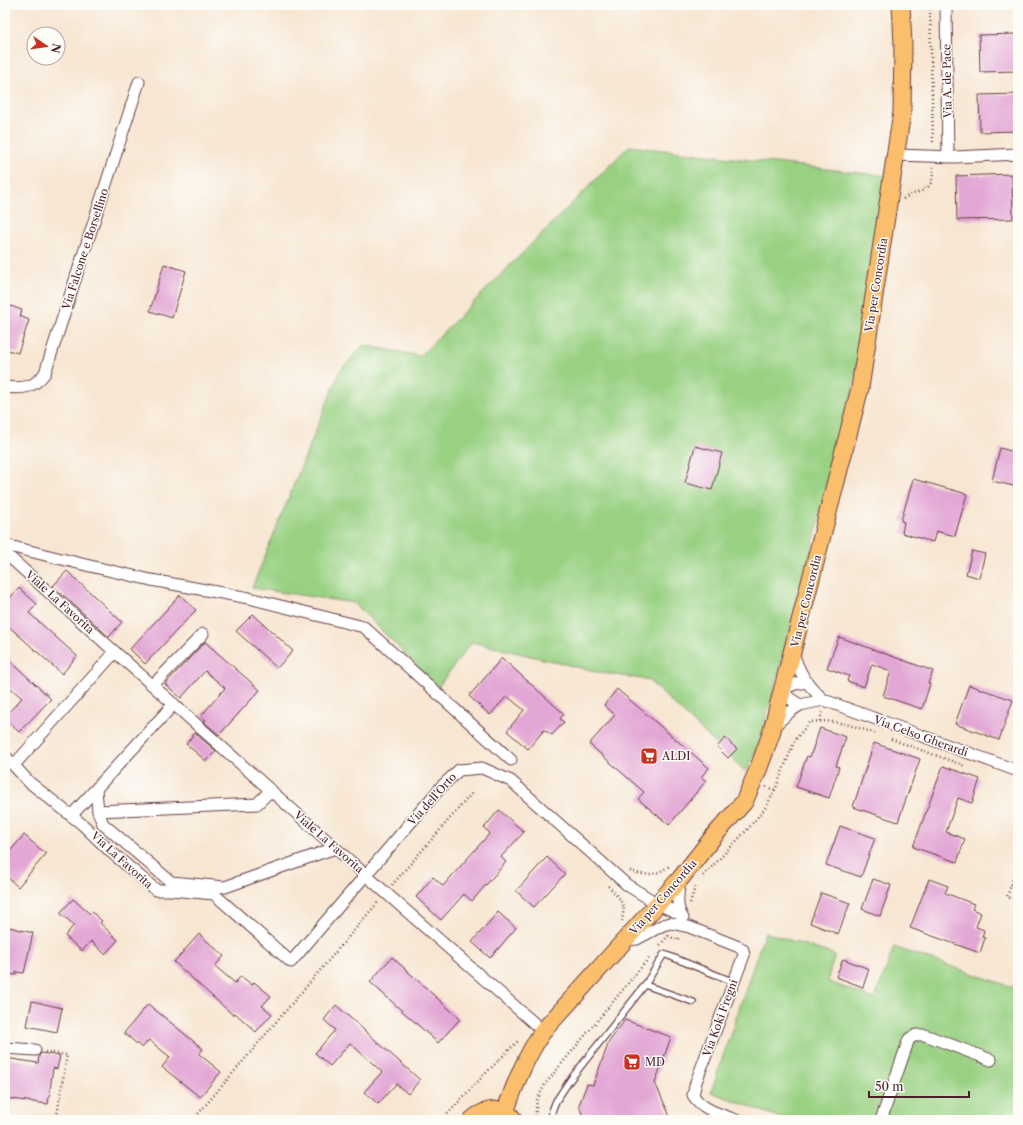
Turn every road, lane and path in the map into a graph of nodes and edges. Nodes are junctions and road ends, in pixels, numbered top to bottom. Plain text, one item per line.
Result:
1 (900, 5) edge
2 (946, 5) edge
3 (139, 82) dead end
4 (1018, 154) edge
5 (896, 155) junction
6 (948, 157) junction
7 (5, 387) edge
8 (5, 545) edge
9 (5, 553) edge
10 (203, 634) dead end
11 (115, 652) junction
12 (793, 652) junction
13 (807, 682) junction
14 (153, 685) junction
15 (783, 689) junction
16 (824, 700) junction
17 (174, 704) junction
18 (800, 705) junction
19 (773, 727) junction
20 (880, 735) dead end
21 (888, 738) dead end
22 (5, 756) edge
23 (511, 760) dead end
24 (14, 765) junction
25 (966, 766) dead end
26 (1018, 771) edge
27 (752, 782) junction
28 (96, 790) junction
29 (270, 790) junction
30 (776, 790) junction
31 (473, 792) dead end
32 (98, 812) junction
33 (71, 816) junction
34 (335, 848) junction
35 (673, 864) dead end
36 (1018, 865) edge
37 (366, 874) junction
38 (616, 875) junction
39 (680, 879) junction
40 (386, 893) junction
41 (1018, 901) edge
42 (658, 904) junction
43 (685, 922) junction
44 (671, 923) junction
45 (623, 932) junction
46 (656, 950) dead end
47 (651, 956) dead end
48 (291, 962) joint
49 (734, 982) junction
50 (644, 985) junction
51 (692, 1002) dead end
52 (540, 1027) junction
53 (5, 1048) edge
54 (35, 1050) joint
55 (991, 1060) dead end
56 (509, 1116) edge
57 (118, 1120) edge
58 (193, 1120) edge
59 (442, 1120) edge
60 (472, 1120) edge
61 (535, 1120) edge
62 (552, 1120) edge
63 (736, 1120) edge
64 (881, 1120) edge

1 - 5 main road, Via per Concordia
2 - 6 street, Via A. de Pace
3 - 7 street, Via Falcone e Borsellino
4 - 6 street
5 - 6 street
5 - 12 main road, Via per Concordia
8 - 23 street
9 - 11 street, Viale La Favorita
10 - 14 street
11 - 14 street, Viale La Favorita
11 - 24 street
12 - 13 street, Via Celso Gherardi
12 - 15 main road, Via per Concordia
13 - 15 street
13 - 16 street, Via Celso Gherardi
14 - 17 street, Viale La Favorita
15 - 18 street
15 - 19 main road, Via per Concordia
16 - 18 street
16 - 26 street, Via Celso Gherardi
17 - 28 street
17 - 29 street, Viale La Favorita
18 - 19 street
19 - 27 main road, Via per Concordia
20 - 30 path
21 - 25 path
22 - 24 street, Via La Favorita
24 - 33 street, Via La Favorita
27 - 30 path
27 - 39 main road, Via per Concordia
28 - 32 street
28 - 33 street
29 - 32 street
29 - 34 street, Viale La Favorita
30 - 43 path
31 - 40 path
32 - 34 street
33 - 48 street, Via La Favorita
34 - 37 street, Viale La Favorita
35 - 38 path
36 - 41 path
37 - 38 street, Via dell'Orto
37 - 40 street, Viale La Favorita
37 - 48 street, Via dell'Orto
38 - 42 street, Via dell'Orto
38 - 45 path
39 - 42 main road, Via per Concordia
39 - 43 street
40 - 52 street, Viale La Favorita
40 - 58 path
42 - 43 street, Via dell'Orto
42 - 44 street
42 - 45 main road, Via per Concordia
43 - 44 street, Via Koki Fregni
43 - 46 path
43 - 49 street, Via Koki Fregni
44 - 45 street
45 - 52 main road, Via per Concordia
47 - 61 path
49 - 50 lane
49 - 63 street, Via Koki Fregni
50 - 51 lane
50 - 62 lane
52 - 56 main road, Via per Concordia
52 - 59 path
53 - 54 street
54 - 57 path
55 - 64 street
56 - 60 main road

